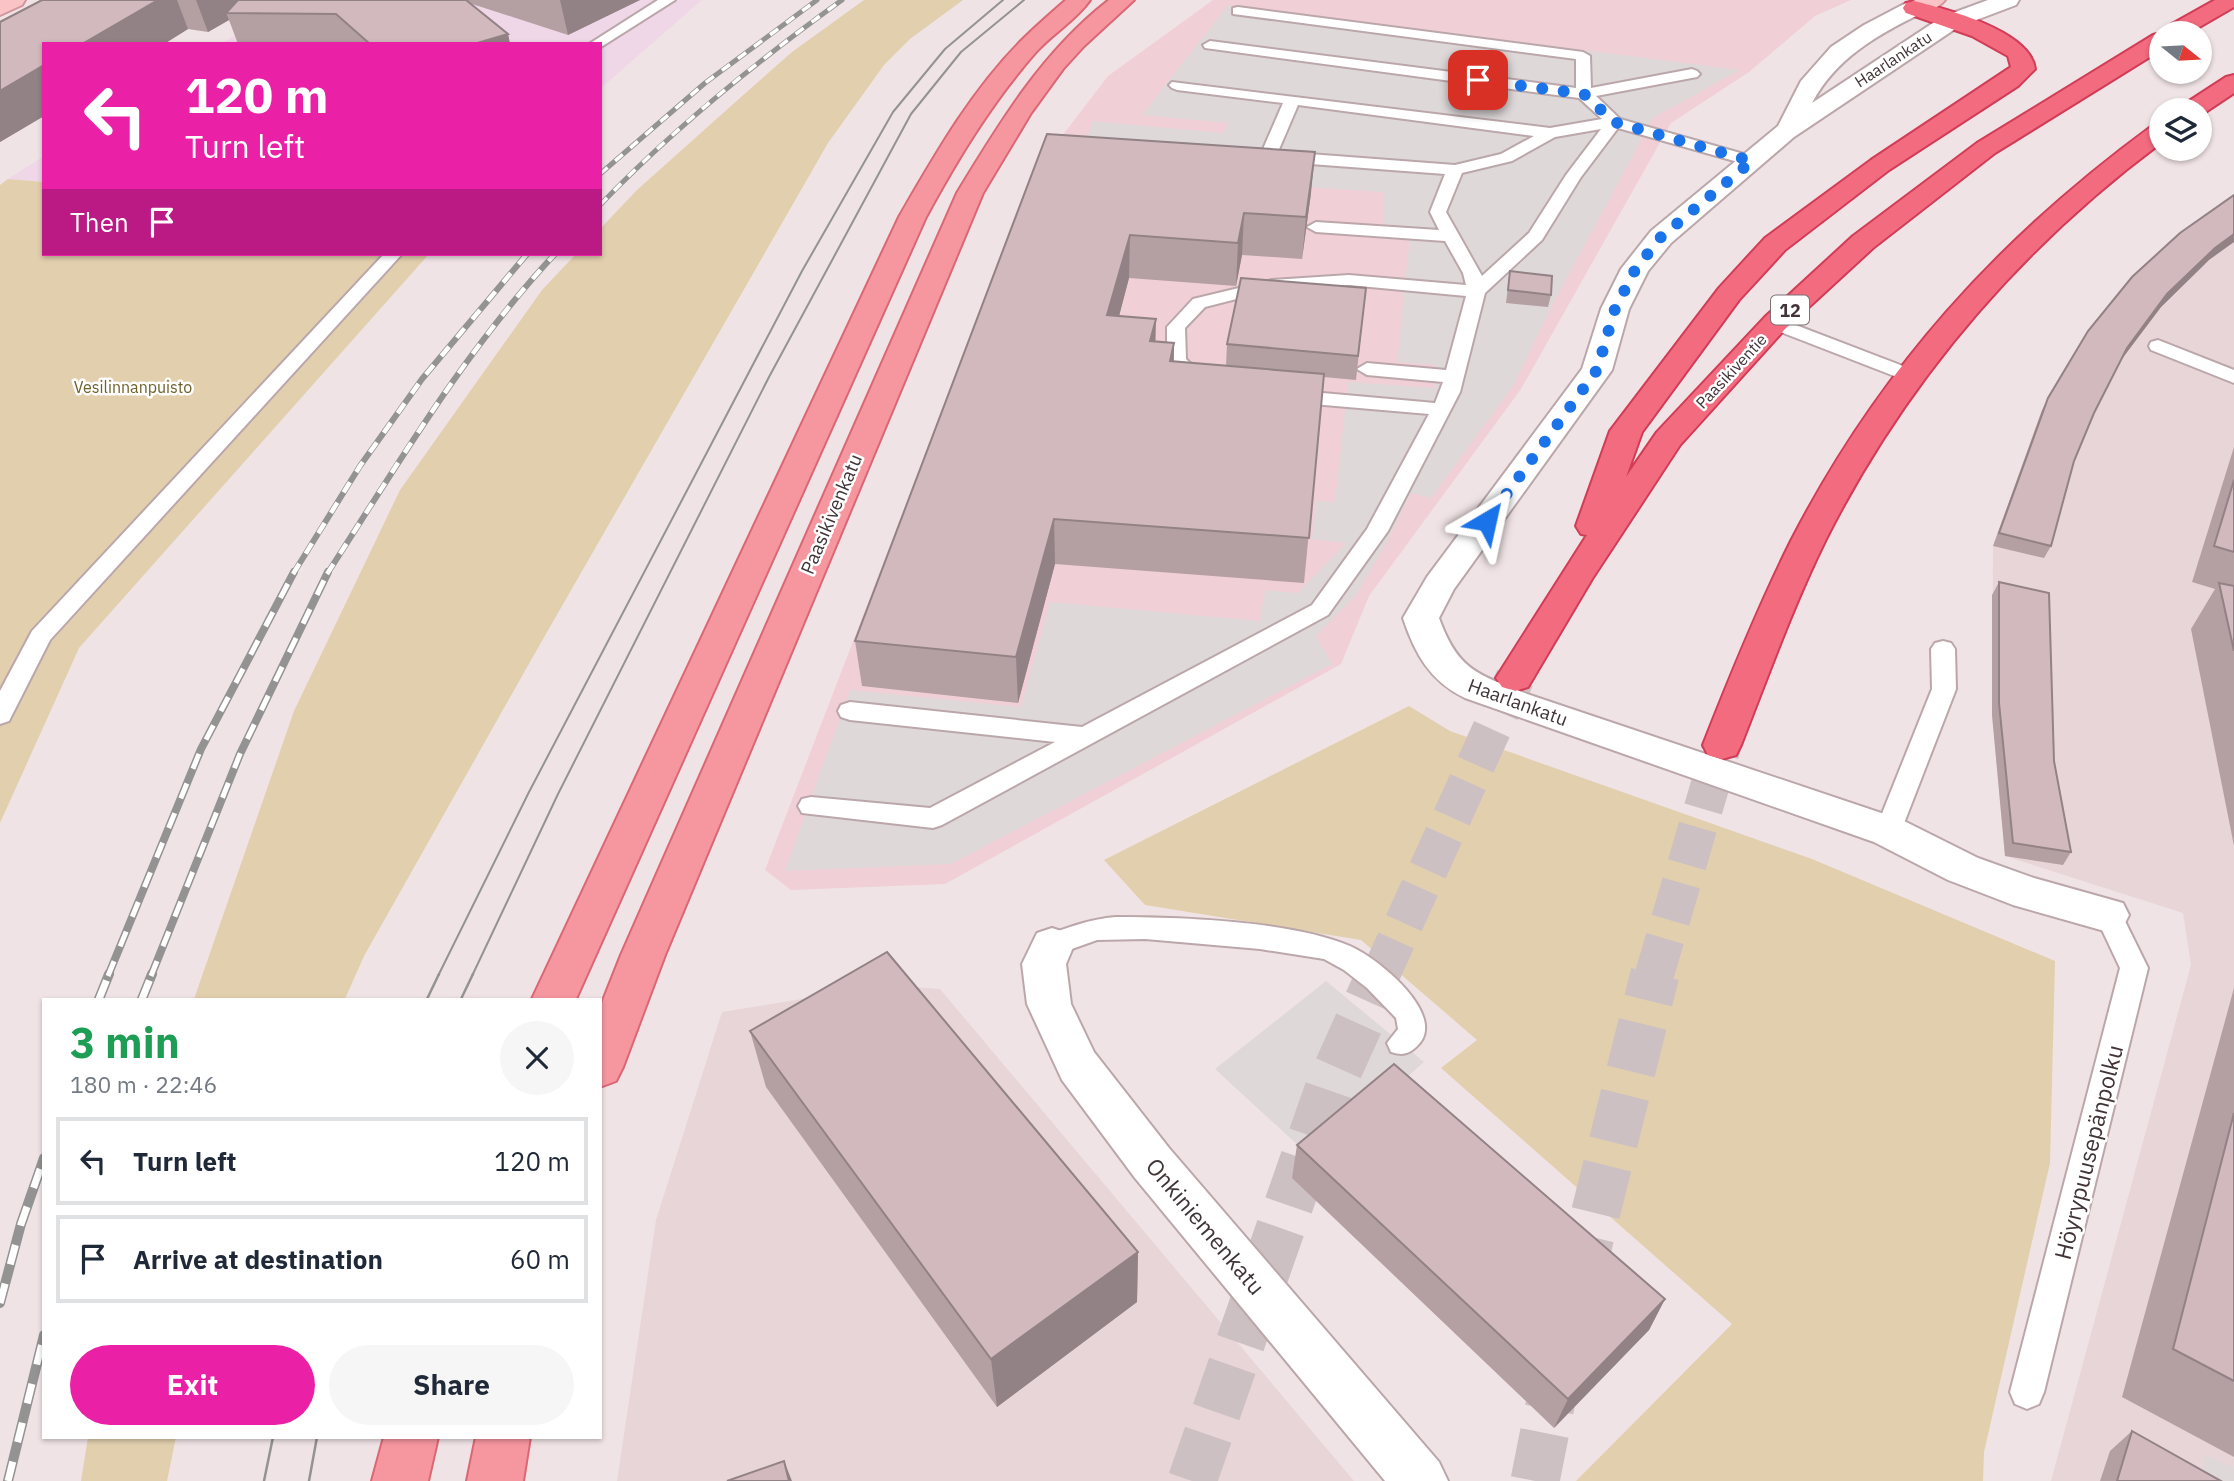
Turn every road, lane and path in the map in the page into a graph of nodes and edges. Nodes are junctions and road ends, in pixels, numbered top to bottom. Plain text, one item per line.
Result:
1 (14, 0) edge
2 (668, 0) edge
3 (1079, 0) edge
4 (1123, 0) edge
5 (2008, 0) edge
6 (2231, 0) edge
7 (0, 8) edge
8 (1933, 10) edge
9 (1238, 11) dead end
10 (2194, 21) edge
11 (599, 42) edge
12 (1210, 45) dead end
13 (2149, 47) edge
14 (1692, 74) dead end
15 (2234, 82) edge
16 (1177, 85) dead end
17 (1584, 94) junction
18 (2210, 98) edge
19 (1292, 100) junction
20 (1614, 122) junction
21 (1785, 132) junction
22 (1550, 133) junction
23 (2149, 140) edge
24 (1752, 161) junction
25 (1455, 170) junction
26 (1316, 227) dead end
27 (1452, 236) junction
28 (391, 256) edge
29 (1476, 290) junction
30 (1775, 323) junction
31 (2158, 346) dead end
32 (1367, 369) dead end
33 (1909, 375) junction
34 (1454, 377) junction
35 (2234, 377) edge
36 (1214, 388) edge
37 (1268, 394) edge
38 (1441, 409) junction
39 (1576, 577) junction
40 (1943, 649) dead end
41 (1515, 678) tunnel mouth
42 (850, 712) dead end
43 (0, 715) edge
44 (1084, 736) junction
45 (1722, 745) tunnel mouth
46 (811, 806) dead end
47 (1888, 831) junction
48 (2108, 915) joint
49 (1052, 945) joint
50 (554, 998) edge
51 (1401, 1043) dead end
52 (602, 1062) edge
53 (2027, 1392) dead end
54 (410, 1439) edge
55 (503, 1439) edge
56 (400, 1481) edge
57 (495, 1481) edge
58 (1420, 1481) edge

1 - 7 main road
2 - 11 lane
3 - 50 main road
4 - 52 main road, Paasikivenkatu
5 - 8 street, Haarlankatu
6 - 10 highway
8 - 21 street, Haarlankatu
8 - 21 street, Haarlankatu
8 - 39 highway
9 - 17 lane
12 - 17 lane
13 - 30 highway, Paasikiventie / 12
14 - 17 lane
15 - 18 highway
16 - 19 lane
17 - 20 lane
19 - 22 lane
19 - 25 lane
20 - 22 lane
20 - 24 lane
20 - 29 lane
21 - 24 street, Haarlankatu
22 - 25 lane
23 - 33 highway
24 - 47 street, Haarlankatu
25 - 27 lane
26 - 27 lane
27 - 29 lane
28 - 43 lane
29 - 34 lane
29 - 36 lane
30 - 33 lane
30 - 39 highway, Paasikiventie / 12
31 - 35 lane
32 - 34 lane
33 - 45 highway
34 - 38 lane
37 - 38 lane
38 - 44 lane
39 - 41 highway, Paasikiventie / 12
40 - 47 lane
42 - 44 lane
44 - 46 lane
47 - 48 street, Haarlankatu
48 - 53 lane, Höyrypuusepänpolku
49 - 51 lane
49 - 58 street, Onkiniemenkatu
54 - 56 main road
55 - 57 main road

